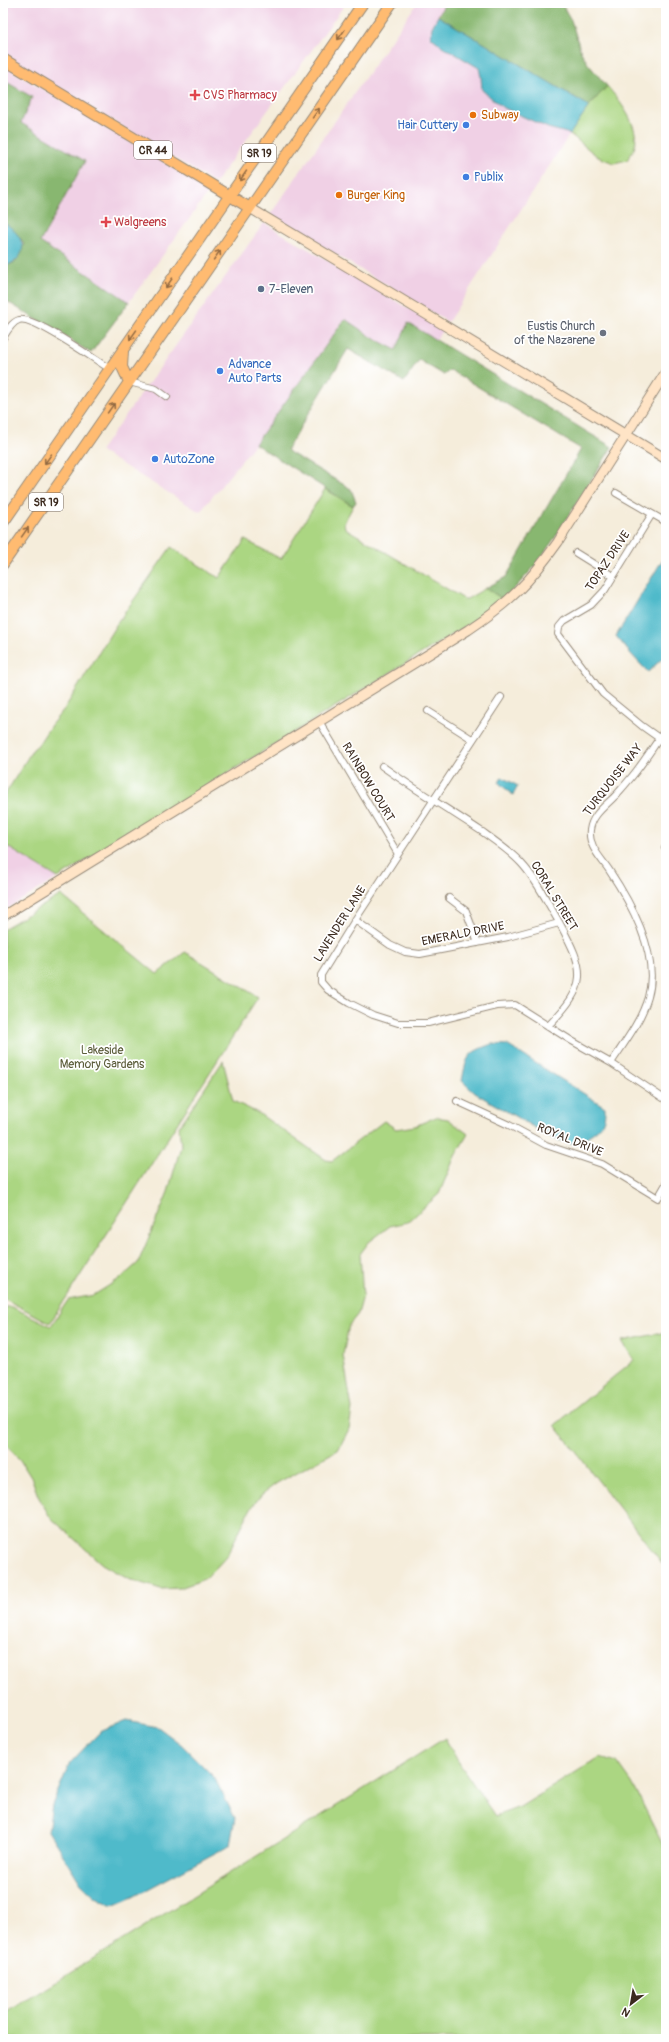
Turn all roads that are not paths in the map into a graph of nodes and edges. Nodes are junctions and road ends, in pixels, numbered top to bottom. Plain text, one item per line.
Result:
1 (363, 3) edge
2 (392, 3) edge
3 (3, 59) edge
4 (229, 196) junction
5 (250, 208) junction
6 (3, 338) edge
7 (123, 349) junction
8 (110, 369) junction
9 (666, 372) edge
10 (129, 382) junction
11 (167, 397) dead end
12 (625, 434) junction
13 (666, 459) edge
14 (616, 492) dead end
15 (652, 514) junction
16 (666, 522) edge
17 (3, 523) edge
18 (576, 553) dead end
19 (3, 564) edge
20 (613, 576) junction
21 (501, 697) dead end
22 (428, 711) dead end
23 (320, 721) junction
24 (666, 729) edge
25 (472, 739) junction
26 (659, 739) junction
27 (666, 743) edge
28 (382, 766) dead end
29 (433, 800) junction
30 (398, 854) junction
31 (449, 898) dead end
32 (3, 916) edge
33 (355, 920) junction
34 (559, 923) junction
35 (478, 943) junction
36 (548, 1026) junction
37 (611, 1063) junction
38 (666, 1100) edge
39 (457, 1101) dead end
40 (666, 1184) edge

1 -> 4 main road, SR 19
5 -> 2 main road, SR 19
3 - 4 main road, CR 44
4 - 5 main road, CR 44
4 -> 7 main road, SR 19
10 -> 5 main road, SR 19
5 - 12 street, CR 44
6 - 8 street
7 - 8 main road, SR 19
7 - 10 main road
8 -> 17 main road, SR 19
9 - 12 street
10 - 11 street
19 -> 10 main road, SR 19
12 - 13 street, CR 44
12 - 23 street
14 - 15 street
15 - 16 street
15 - 20 street, TOPAZ DRIVE
18 - 20 street
20 - 26 street, TOPAZ DRIVE
21 - 25 street, LAVENDER LANE
22 - 25 street
23 - 30 street, RAINBOW COURT
23 - 32 street
24 - 26 street, TURQUOISE WAY
25 - 29 street, LAVENDER LANE
26 - 27 street
26 - 37 street, TURQUOISE WAY
28 - 29 street, CORAL STREET
29 - 30 street, LAVENDER LANE
29 - 34 street, CORAL STREET
30 - 33 street, LAVENDER LANE
31 - 35 street
33 - 35 street, EMERALD DRIVE
33 - 36 street, LAVENDER LANE
34 - 35 street, EMERALD DRIVE
34 - 36 street, CORAL STREET
36 - 37 street, LAVENDER LANE
37 - 38 street, LAVENDER LANE
39 - 40 street, ROYAL DRIVE

